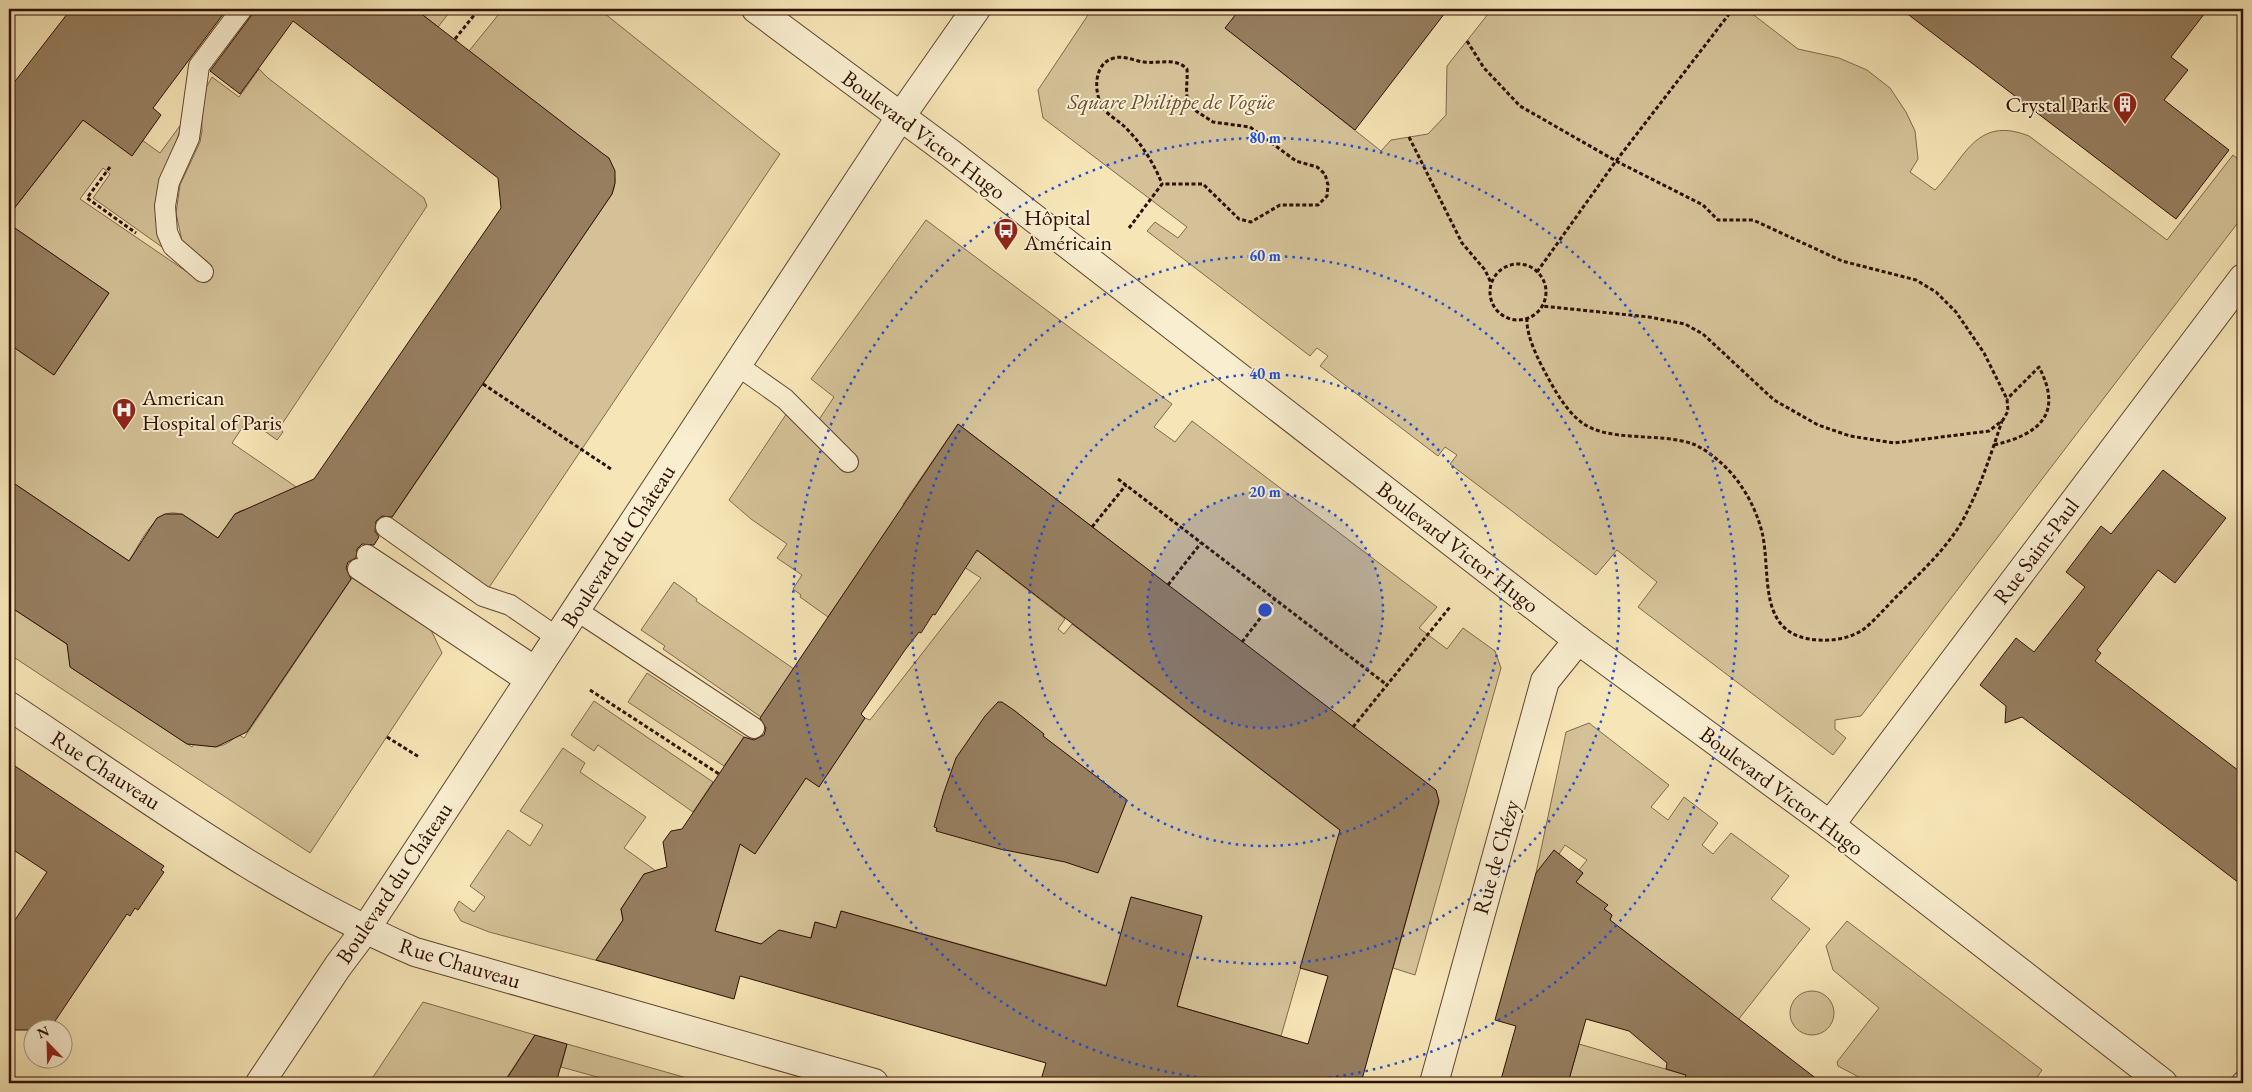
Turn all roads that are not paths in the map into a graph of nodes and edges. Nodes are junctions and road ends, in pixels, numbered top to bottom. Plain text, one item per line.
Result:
1 (242, 9) edge
2 (756, 9) edge
3 (976, 9) edge
4 (901, 116) junction
5 (203, 272) dead end
6 (2243, 278) edge
7 (737, 365) junction
8 (848, 462) dead end
9 (386, 527) dead end
10 (363, 562) dead end
11 (576, 610) junction
12 (558, 638) junction
13 (1578, 640) junction
14 (533, 676) junction
15 (9, 706) edge
16 (754, 728) dead end
17 (1830, 825) junction
18 (365, 930) junction
19 (260, 1083) edge
20 (874, 1083) edge
21 (1434, 1083) edge
22 (2163, 1083) edge

1 - 5 lane
2 - 4 street, Boulevard Victor Hugo
3 - 4 street, Boulevard du Château
4 - 7 street, Boulevard du Château
4 - 13 street, Boulevard Victor Hugo
6 - 17 street, Rue Saint-Paul
7 - 8 lane
7 - 11 street, Boulevard du Château
9 - 12 lane
10 - 14 lane
11 - 12 street, Boulevard du Château
11 - 16 lane
12 - 14 street, Boulevard du Château
13 - 17 street, Boulevard Victor Hugo
13 - 21 street, Rue de Chézy
14 - 18 street, Boulevard du Château
15 - 18 street, Rue Chauveau
17 - 22 street, Boulevard Victor Hugo
18 - 19 street, Boulevard du Château
18 - 20 street, Rue Chauveau

